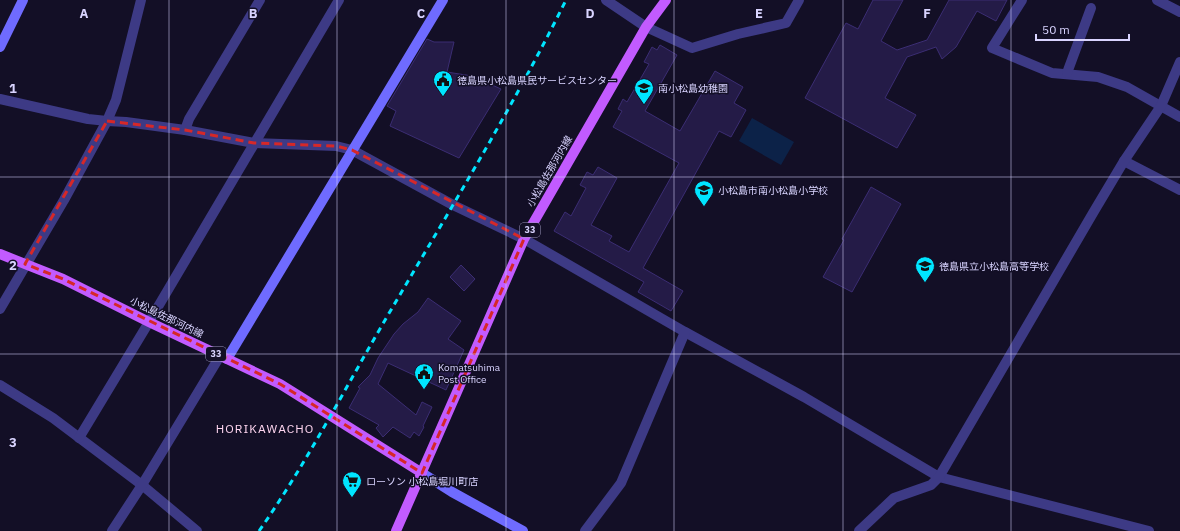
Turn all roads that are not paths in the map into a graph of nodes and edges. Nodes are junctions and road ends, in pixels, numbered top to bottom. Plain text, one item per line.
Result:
1 (23, 0) edge
2 (141, 0) edge
3 (260, 0) edge
4 (339, 0) edge
5 (443, 0) edge
6 (606, 0) edge
7 (666, 0) edge
8 (799, 0) edge
9 (1022, 0) edge
10 (1157, 0) edge
11 (1091, 8) dead end
12 (1180, 12) edge
13 (646, 27) junction
14 (0, 47) edge
15 (1180, 62) edge
16 (1068, 73) junction
17 (0, 99) edge
18 (1161, 106) junction
19 (1180, 117) edge
20 (107, 122) junction
21 (185, 130) junction
22 (254, 143) junction
23 (352, 150) junction
24 (1124, 161) junction
25 (1180, 190) edge
26 (524, 239) junction
27 (0, 254) edge
28 (25, 264) junction
29 (0, 309) edge
30 (149, 322) junction
31 (684, 332) junction
32 (224, 358) junction
33 (0, 385) edge
34 (79, 438) junction
35 (422, 473) junction
36 (939, 477) junction
37 (142, 485) junction
38 (112, 531) edge
39 (197, 531) edge
40 (396, 531) edge
41 (523, 531) edge
42 (585, 531) edge
43 (859, 531) edge
44 (1149, 531) edge

1 - 14 street
2 - 20 street
3 - 21 street
4 - 22 street
5 - 23 street
6 - 13 street
7 - 13 main road, 小松島佐那河内線 / 33
8 - 13 street
9 - 16 street
10 - 12 street
11 - 16 street
13 - 26 main road, 小松島佐那河内線 / 33
15 - 18 street
16 - 18 street
17 - 20 street
18 - 19 street
18 - 24 street
20 - 21 street
20 - 28 street
21 - 22 street
22 - 23 street
22 - 30 street
23 - 26 street
23 - 32 street
24 - 25 street
24 - 36 street
26 - 31 street
26 - 35 main road, 小松島佐那河内線 / 33
27 - 28 main road, 小松島佐那河内線 / 33
28 - 29 street
28 - 30 main road, 小松島佐那河内線 / 33
30 - 32 main road, 小松島佐那河内線 / 33
30 - 34 street
31 - 36 street
31 - 42 street
32 - 35 main road, 小松島佐那河内線 / 33
32 - 37 street
33 - 34 street
34 - 37 street
35 - 40 main road, 小松島佐那河内線 / 33
35 - 41 street
36 - 43 street
36 - 44 street
37 - 38 street
37 - 39 street

